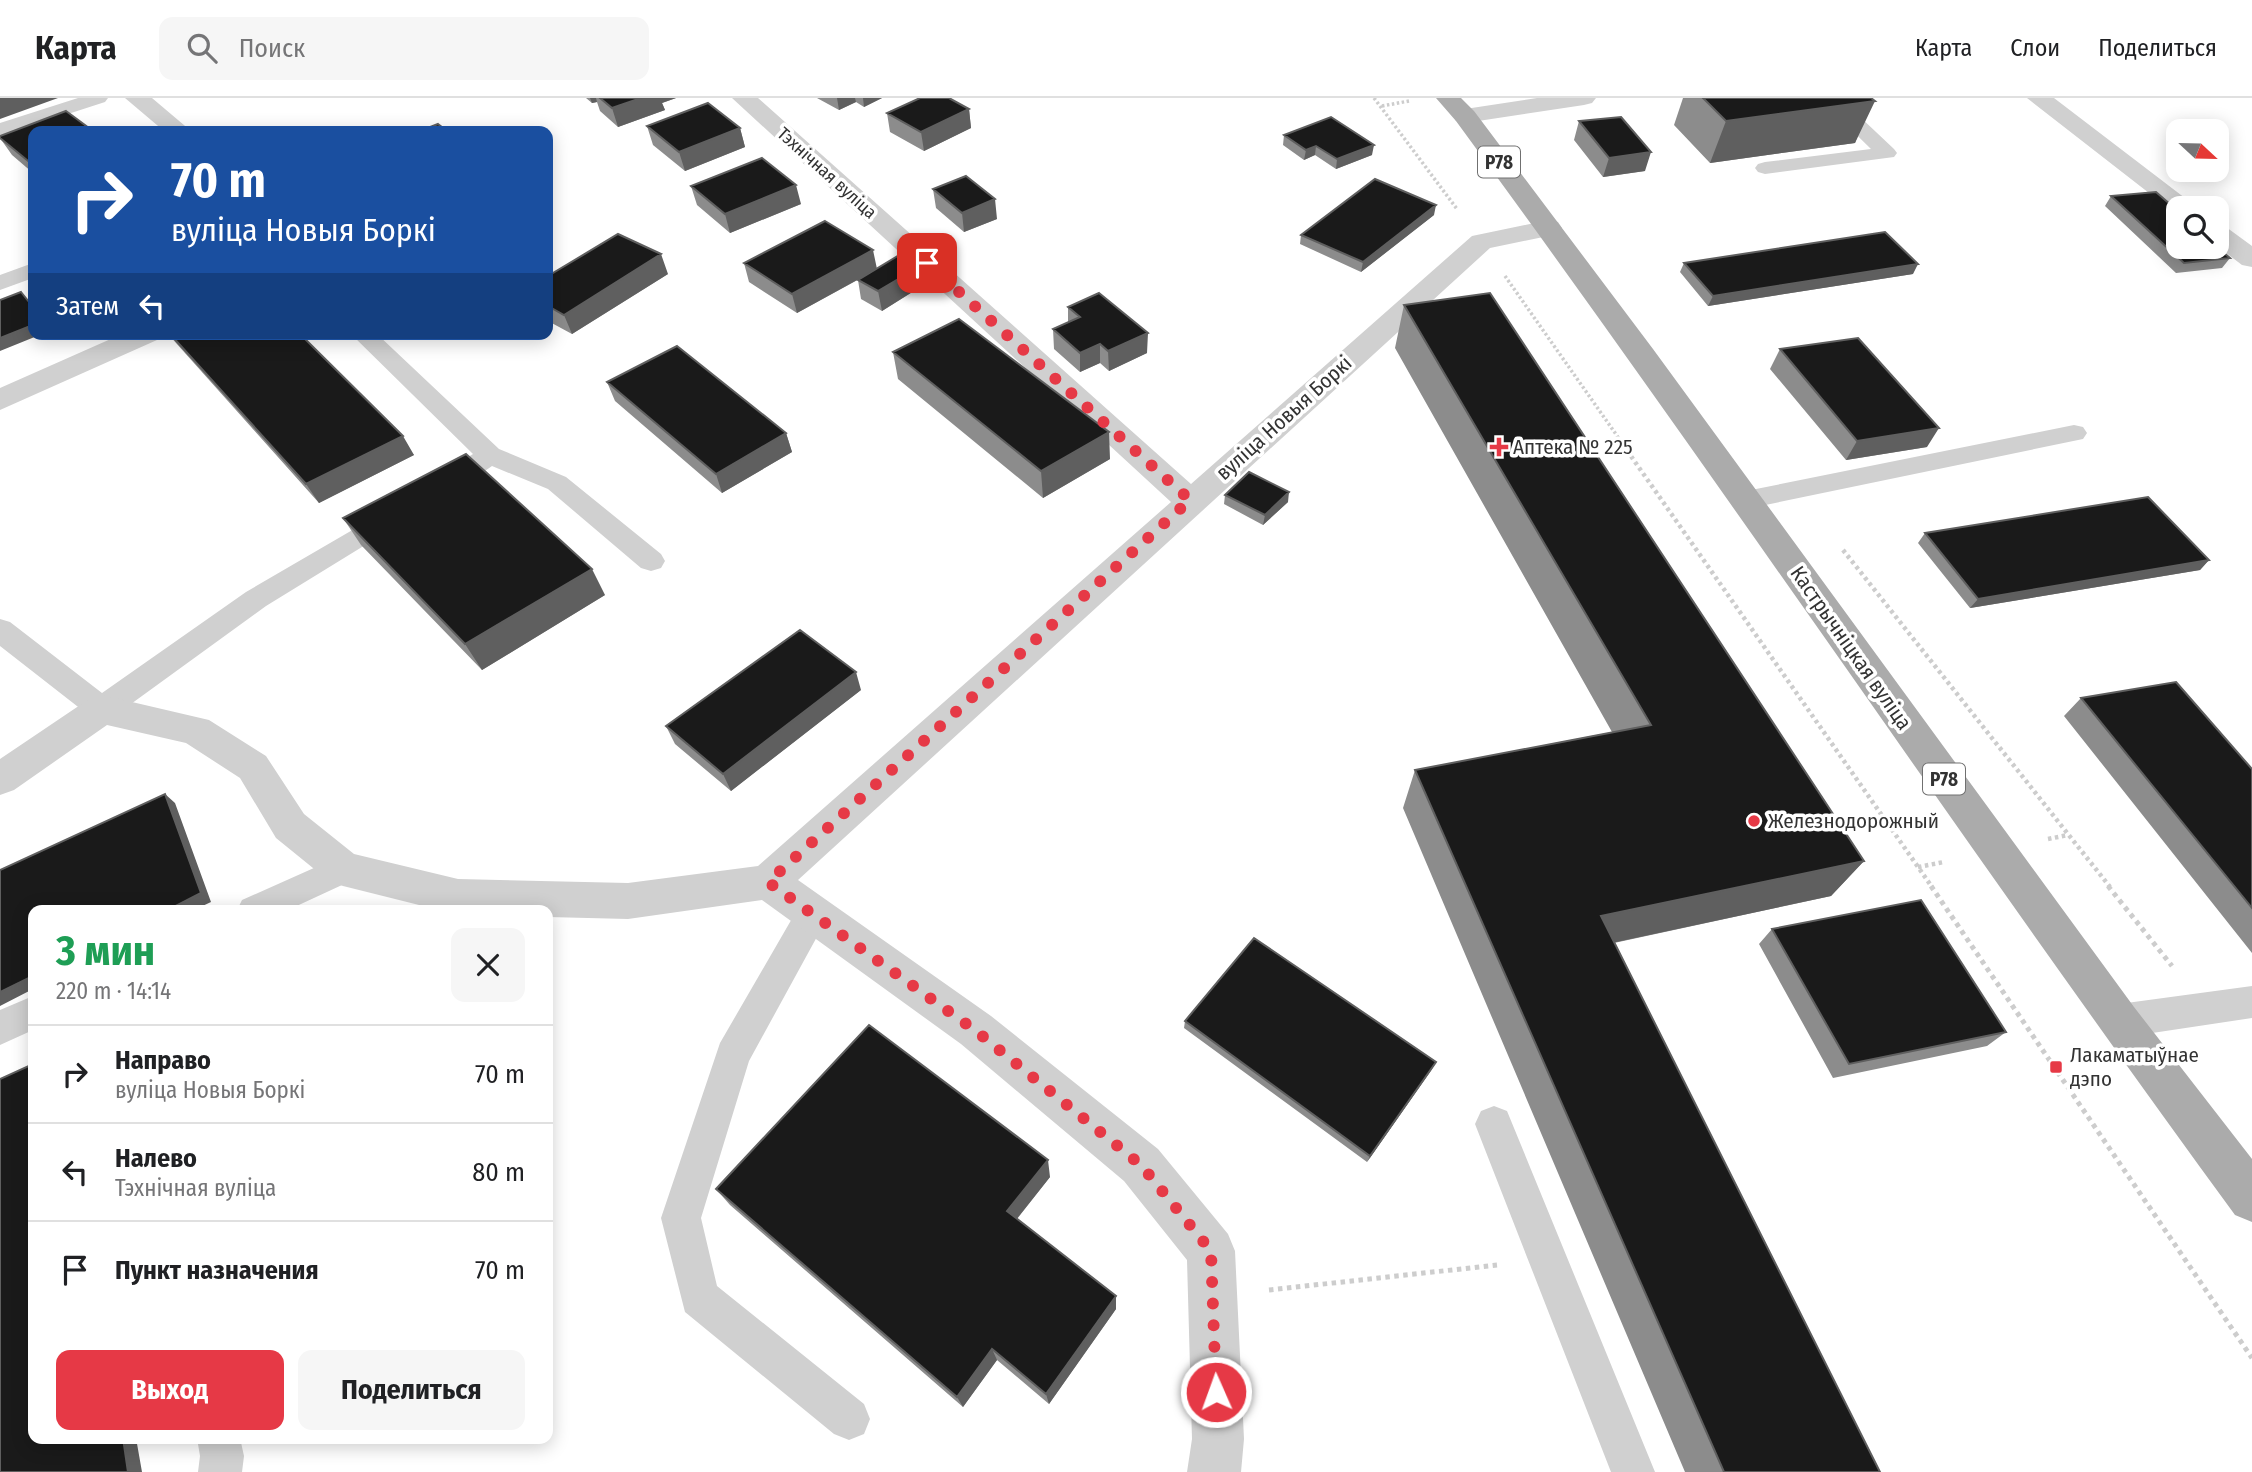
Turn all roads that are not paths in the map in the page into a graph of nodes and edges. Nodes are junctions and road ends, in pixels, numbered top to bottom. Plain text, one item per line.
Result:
1 (98, 98) edge
2 (137, 98) edge
3 (744, 98) edge
4 (1584, 98) edge
5 (1829, 98) edge
6 (2039, 98) edge
7 (1457, 107) edge
8 (173, 126) edge
9 (0, 130) edge
10 (1765, 168) edge
11 (2169, 196) edge
12 (1549, 228) junction
13 (2229, 242) edge
14 (2252, 259) edge
15 (28, 272) edge
16 (0, 283) edge
17 (123, 340) edge
18 (369, 340) edge
19 (0, 400) edge
20 (2074, 433) dead end
21 (490, 455) junction
22 (1190, 500) junction
23 (1746, 500) junction
24 (651, 561) dead end
25 (0, 630) edge
26 (102, 709) junction
27 (0, 779) edge
28 (343, 869) junction
29 (768, 882) junction
30 (265, 905) edge
31 (813, 913) junction
32 (2252, 1002) edge
33 (28, 1014) edge
34 (2119, 1021) junction
35 (0, 1028) edge
36 (1494, 1124) dead end
37 (2252, 1198) edge
38 (849, 1419) dead end
39 (219, 1444) edge
40 (220, 1472) edge
41 (1214, 1472) edge
42 (1633, 1472) edge

1 - 9 lane
2 - 8 street
3 - 22 street, Тэхнічная вуліца
4 - 7 street
5 - 10 lane
6 - 11 street
7 - 12 main road, Кастрычніцкая вуліца / Р78
12 - 22 street, вуліца Новыя Боркі
12 - 23 main road, Кастрычніцкая вуліца / Р78
13 - 14 street
15 - 16 lane
17 - 19 street
18 - 21 lane
20 - 23 lane
21 - 24 lane
21 - 26 lane
22 - 29 street, вуліца Новыя Боркі
23 - 34 main road, Кастрычніцкая вуліца / Р78
25 - 26 lane
26 - 27 street
26 - 28 street
28 - 29 street
28 - 30 lane
29 - 31 street
31 - 38 lane
31 - 41 street
32 - 34 lane
33 - 35 lane
34 - 37 main road, Кастрычніцкая вуліца / Р78
36 - 42 lane
39 - 40 lane

